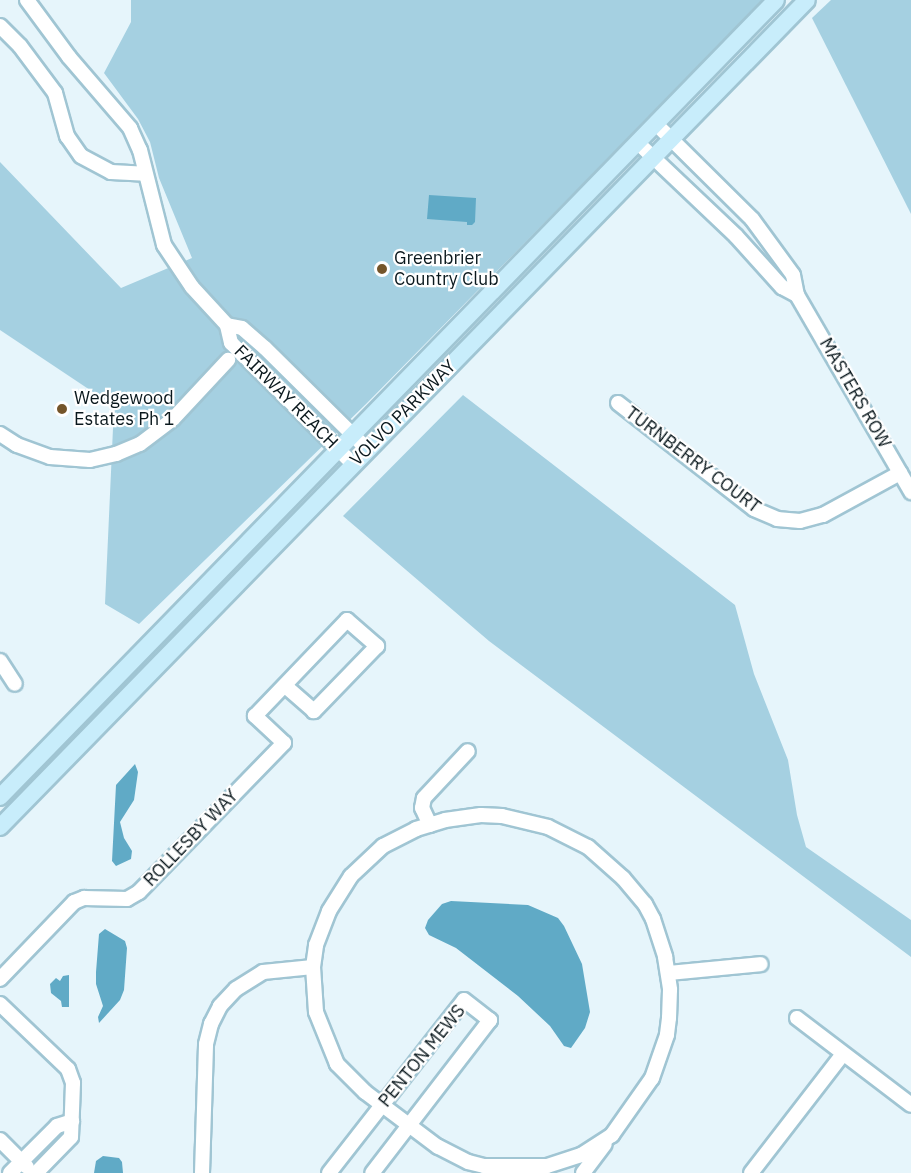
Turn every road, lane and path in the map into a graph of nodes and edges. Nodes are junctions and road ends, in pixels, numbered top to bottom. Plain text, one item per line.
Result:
1 (27, 0) edge
2 (776, 0) edge
3 (807, 0) edge
4 (0, 26) edge
5 (656, 124) junction
6 (671, 139) junction
7 (638, 143) junction
8 (653, 157) junction
9 (145, 174) junction
10 (797, 295) junction
11 (227, 325) junction
12 (228, 360) dead end
13 (618, 403) dead end
14 (0, 434) edge
15 (351, 434) junction
16 (338, 449) junction
17 (366, 449) junction
18 (353, 464) junction
19 (900, 473) junction
20 (911, 492) edge
21 (0, 661) edge
22 (15, 684) dead end
23 (285, 686) junction
24 (468, 751) dead end
25 (0, 797) edge
26 (430, 825) junction
27 (0, 827) edge
28 (760, 964) dead end
29 (313, 967) junction
30 (668, 973) junction
31 (0, 979) edge
32 (0, 1004) edge
33 (796, 1018) dead end
34 (843, 1054) junction
35 (382, 1105) junction
36 (911, 1105) edge
37 (72, 1121) junction
38 (409, 1125) junction
39 (612, 1135) junction
40 (0, 1140) edge
41 (22, 1161) junction
42 (529, 1170) edge
43 (10, 1173) edge
44 (34, 1173) edge
45 (202, 1173) edge
46 (329, 1173) edge
47 (372, 1173) edge
48 (583, 1173) edge
49 (751, 1173) edge

1 - 9 street, FAIRWAY REACH
2 - 5 main road, VOLVO PARKWAY
3 - 6 main road, VOLVO PARKWAY
4 - 9 street
5 - 6 street, MASTERS ROW
5 - 7 main road, VOLVO PARKWAY
6 - 8 main road, VOLVO PARKWAY
6 - 10 street, MASTERS ROW
7 - 8 street, MASTERS ROW
7 - 15 main road, VOLVO PARKWAY
8 - 10 street, MASTERS ROW
8 - 17 main road, VOLVO PARKWAY
9 - 11 street, FAIRWAY REACH
10 - 19 street, MASTERS ROW
11 - 15 street, FAIRWAY REACH
11 - 16 street, FAIRWAY REACH
12 - 14 street
13 - 19 street, TURNBERRY COURT
15 - 16 main road, VOLVO PARKWAY
15 - 17 street, FAIRWAY REACH
16 - 18 street, FAIRWAY REACH
16 - 25 main road, VOLVO PARKWAY
17 - 18 main road, VOLVO PARKWAY
18 - 27 main road, VOLVO PARKWAY
19 - 20 street, MASTERS ROW
21 - 22 street
23 - 23 street, ROLLESBY WAY
23 - 31 street, ROLLESBY WAY
24 - 26 street
26 - 29 street
26 - 30 street
28 - 30 street
29 - 35 street
29 - 45 street
30 - 39 street
32 - 37 street
33 - 34 street
34 - 36 street
34 - 49 street
35 - 38 street
35 - 38 street, PENTON MEWS
35 - 46 street, PENTON MEWS
37 - 41 street
37 - 44 street
38 - 42 street
38 - 47 street, PENTON MEWS
39 - 42 street
39 - 48 street
40 - 41 street
41 - 43 street
41 - 44 street

